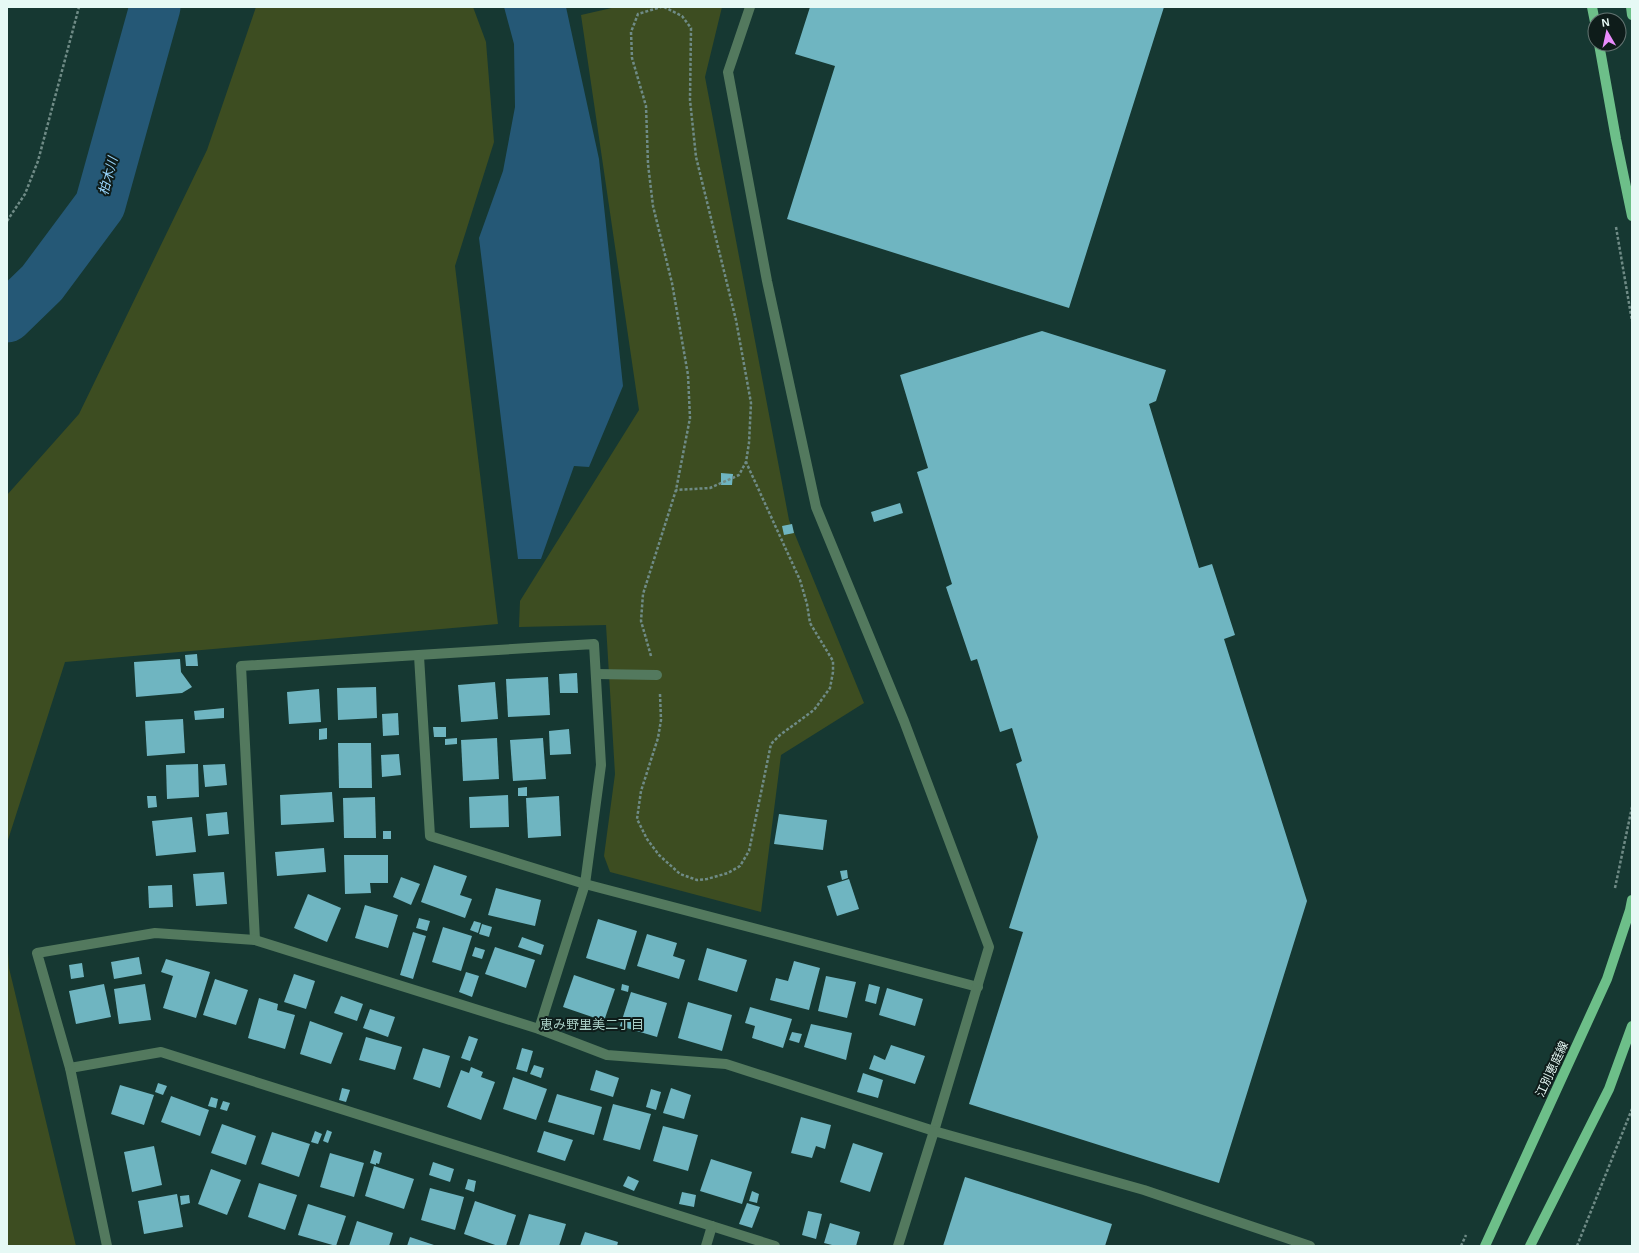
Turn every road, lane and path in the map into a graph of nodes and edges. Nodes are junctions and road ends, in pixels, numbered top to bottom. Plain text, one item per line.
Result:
1 (79, 7) edge
2 (661, 7) edge
3 (664, 7) edge
4 (750, 7) edge
5 (1631, 7) edge
6 (1632, 15) edge
7 (1600, 52) edge
8 (1632, 216) edge
9 (7, 221) edge
10 (746, 462) junction
11 (676, 490) junction
12 (419, 656) junction
13 (596, 674) junction
14 (657, 675) junction
15 (1632, 806) edge
16 (585, 884) junction
17 (1614, 891) dead end
18 (1632, 900) edge
19 (256, 940) junction
20 (978, 987) junction
21 (1632, 1026) edge
22 (539, 1029) junction
23 (70, 1068) junction
24 (1632, 1109) edge
25 (934, 1131) junction
26 (712, 1226) junction
27 (1468, 1232) dead end
28 (107, 1246) edge
29 (706, 1246) edge
30 (775, 1246) edge
31 (898, 1246) edge
32 (1310, 1246) edge
33 (1461, 1246) edge
34 (1485, 1246) edge
35 (1530, 1246) edge
36 (1576, 1246) edge

1 - 9 path
2 - 11 path
3 - 10 path
4 - 20 street
5 - 6 main road
7 - 8 main road
10 - 11 path
10 - 14 path
11 - 14 path
12 - 13 street
12 - 16 street
12 - 19 street
13 - 14 street
13 - 16 street
15 - 17 path
16 - 20 street
16 - 22 street
18 - 34 main road, 江別恵庭線
19 - 22 street
19 - 23 street
20 - 25 street
21 - 35 main road
22 - 25 street
23 - 26 street
23 - 28 street
24 - 36 path
25 - 31 street
25 - 32 street
26 - 29 street
26 - 30 street
27 - 33 path

